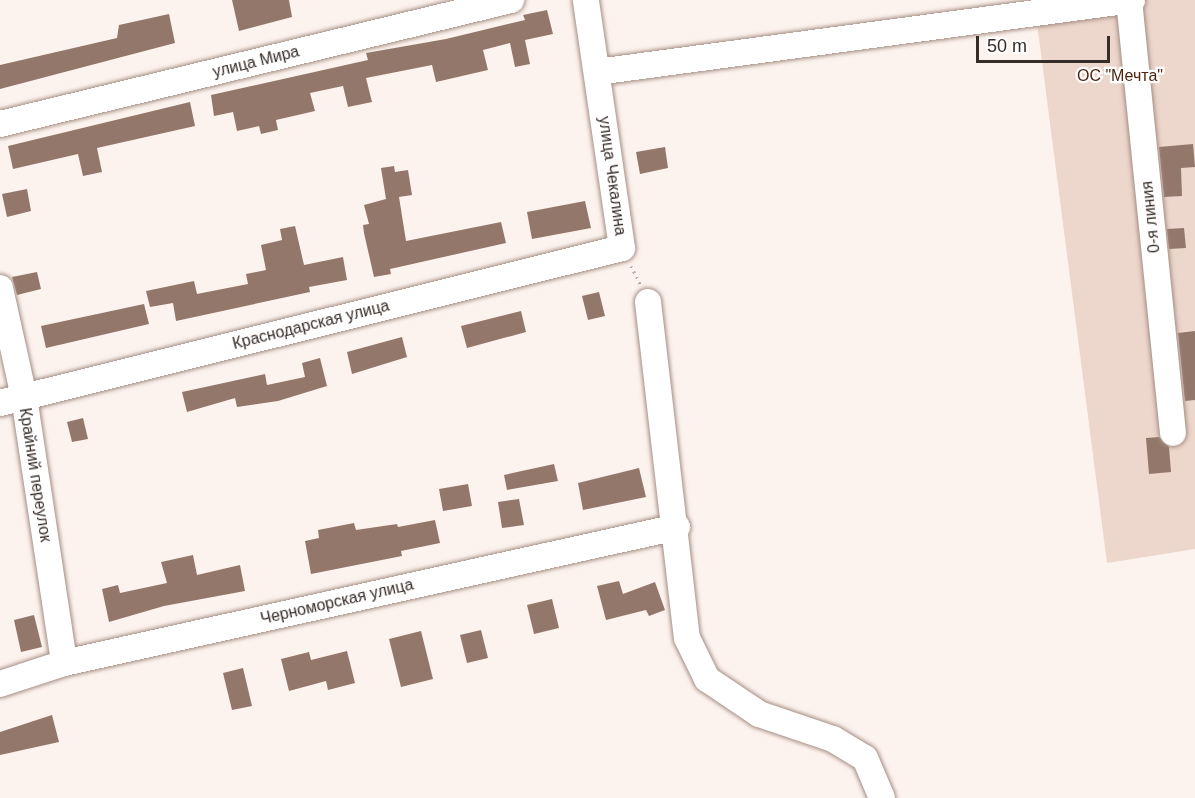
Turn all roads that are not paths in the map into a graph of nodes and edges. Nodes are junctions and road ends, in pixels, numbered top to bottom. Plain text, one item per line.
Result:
1 (512, 0) edge
2 (586, 0) edge
3 (1130, 0) edge
4 (597, 72) junction
5 (0, 124) edge
6 (622, 248) joint
7 (0, 288) edge
8 (648, 302) road end
9 (12, 400) edge
10 (1173, 433) dead end
11 (677, 526) junction
12 (64, 663) junction
13 (0, 684) edge
14 (882, 798) edge

1 - 5 street, улица Мира
2 - 4 street, улица Чекалина
3 - 4 street
3 - 10 street, 0-я линия
4 - 6 street, улица Чекалина
6 - 9 street, Краснодарская улица
7 - 9 street, Крайний переулок
8 - 11 street
9 - 12 street, Крайний переулок
11 - 12 street, Черноморская улица
11 - 14 street
12 - 13 street, Черноморская улица

